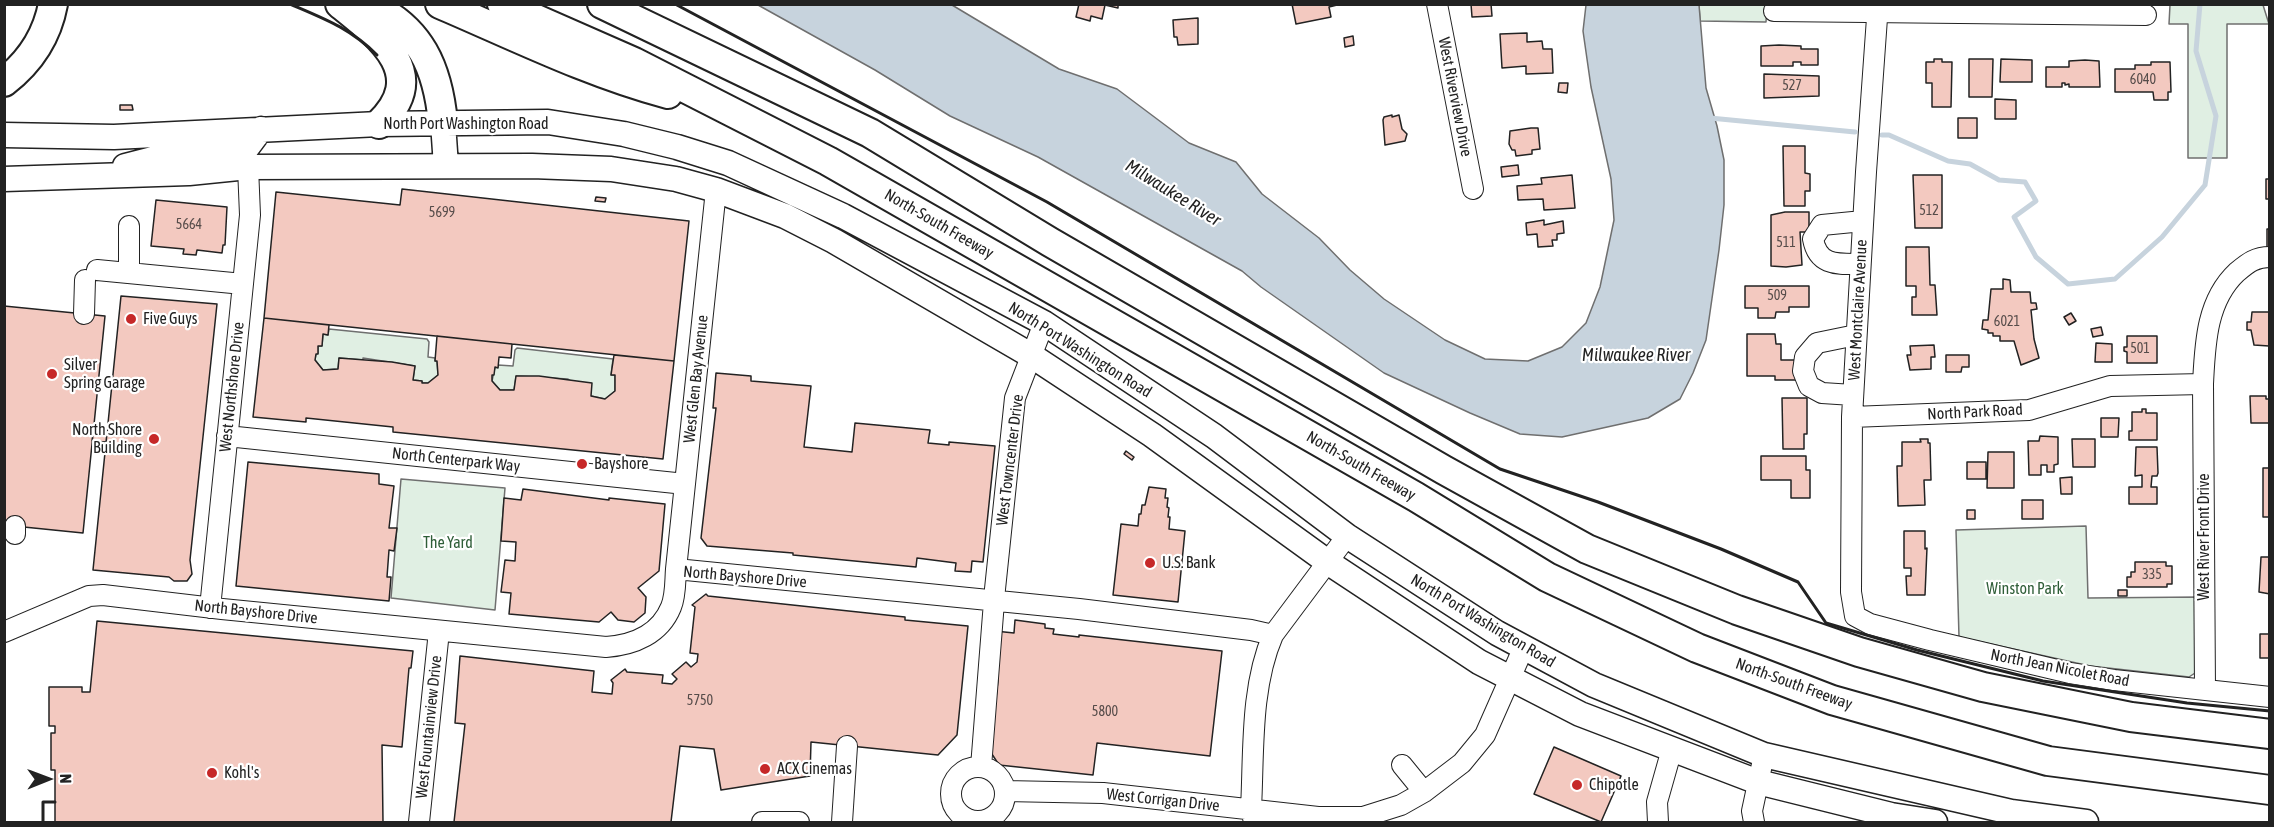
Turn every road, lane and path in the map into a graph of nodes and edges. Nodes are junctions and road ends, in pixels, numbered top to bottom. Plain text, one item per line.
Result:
1 (53, 4) edge
2 (340, 4) edge
3 (367, 4) edge
4 (440, 4) edge
5 (502, 4) edge
6 (602, 4) edge
7 (642, 4) edge
8 (1437, 4) edge
9 (1878, 8) edge
10 (1774, 11) dead end
11 (2146, 15) dead end
12 (4, 82) edge
13 (728, 110) junction
14 (443, 123) junction
15 (379, 124) junction
16 (261, 129) junction
17 (870, 133) junction
18 (4, 135) edge
19 (446, 166) junction
20 (248, 167) junction
21 (104, 176) junction
22 (4, 179) edge
23 (1473, 189) dead end
24 (716, 190) junction
25 (1863, 221) junction
26 (129, 226) dead end
27 (2270, 257) edge
28 (1860, 264) junction
29 (129, 273) junction
30 (243, 284) junction
31 (84, 314) dead end
32 (1044, 323) junction
33 (1856, 335) junction
34 (1032, 356) junction
35 (2203, 384) junction
36 (1853, 395) junction
37 (1852, 417) junction
38 (227, 436) junction
39 (685, 484) junction
40 (1347, 536) junction
41 (1329, 563) junction
42 (676, 569) junction
43 (994, 602) junction
44 (210, 608) junction
45 (1855, 616) joint
46 (439, 631) junction
47 (4, 632) edge
48 (1274, 635) junction
49 (1523, 649) junction
50 (1509, 677) junction
51 (2205, 690) junction
52 (2270, 697) edge
53 (2270, 735) edge
54 (847, 746) dead end
55 (1672, 749) junction
56 (1764, 755) junction
57 (1402, 765) dead end
58 (981, 767) junction
59 (1758, 782) junction
60 (2270, 790) edge
61 (1005, 791) junction
62 (1424, 792) junction
63 (1253, 816) edge
64 (961, 819) edge
65 (1749, 819) edge
66 (419, 822) edge
67 (762, 822) edge
68 (799, 822) edge
69 (842, 822) edge
70 (1658, 822) edge
71 (1935, 822) edge
72 (2086, 822) edge

1 - 12 highway
2 - 15 highway
3 - 14 highway
4 - 13 highway
5 - 13 highway, North-South Freeway
6 - 17 highway
7 - 17 highway
8 - 23 street, West Riverview Drive
9 - 10 street
9 - 11 street
9 - 25 street, West Montclaire Avenue
13 - 60 highway, North-South Freeway
14 - 15 main road, North Port Washington Road
14 - 19 main road
14 - 32 main road, North Port Washington Road
15 - 16 main road, North Port Washington Road
16 - 18 main road, North Port Washington Road
16 - 21 main road
17 - 53 highway
19 - 20 main road, North Port Washington Road
19 - 24 main road, North Port Washington Road
20 - 21 main road, North Port Washington Road
20 - 30 street, West Northshore Drive
21 - 22 main road, North Port Washington Road
24 - 34 main road, North Port Washington Road
24 - 39 street, West Glen Bay Avenue
25 - 28 street, West Montclaire Avenue
25 - 28 street
26 - 29 street
27 - 35 street, West River Front Drive
28 - 33 street, West Montclaire Avenue
29 - 30 street
29 - 31 street
30 - 38 street, West Northshore Drive
32 - 34 street, West Towncenter Drive
32 - 40 main road, North Port Washington Road
33 - 36 street, West Montclaire Avenue
33 - 36 street
34 - 41 main road, North Port Washington Road
34 - 43 street, West Towncenter Drive
35 - 37 street, North Park Road
35 - 51 street, West River Front Drive
36 - 37 street, West Montclaire Avenue
37 - 45 street, West Montclaire Avenue
38 - 39 street, North Centerpark Way
38 - 44 street, West Northshore Drive
39 - 42 street, West Glen Bay Avenue
40 - 41 street
40 - 49 main road, North Port Washington Road
41 - 48 street
41 - 50 main road, North Port Washington Road
42 - 43 street, North Bayshore Drive
42 - 46 street, North Bayshore Drive
43 - 48 street, North Bayshore Drive
43 - 58 street, West Towncenter Drive
44 - 46 street, North Bayshore Drive
44 - 47 street, North Bayshore Drive
45 - 51 street, North Jean Nicolet Road
46 - 66 street, West Fountainview Drive
48 - 63 street
49 - 50 street, West Corrigan Drive
49 - 56 main road, North Port Washington Road
50 - 55 main road, North Port Washington Road
50 - 62 street, West Corrigan Drive
51 - 52 street, North Jean Nicolet Road
54 - 69 street
55 - 59 main road, North Port Washington Road
55 - 70 street
56 - 59 street
56 - 72 main road, North Port Washington Road
57 - 62 street
58 - 61 street
58 - 64 street
59 - 65 street
59 - 71 main road, North Port Washington Road
61 - 63 street, West Corrigan Drive
61 - 64 street
62 - 63 street, West Corrigan Drive
67 - 68 street

